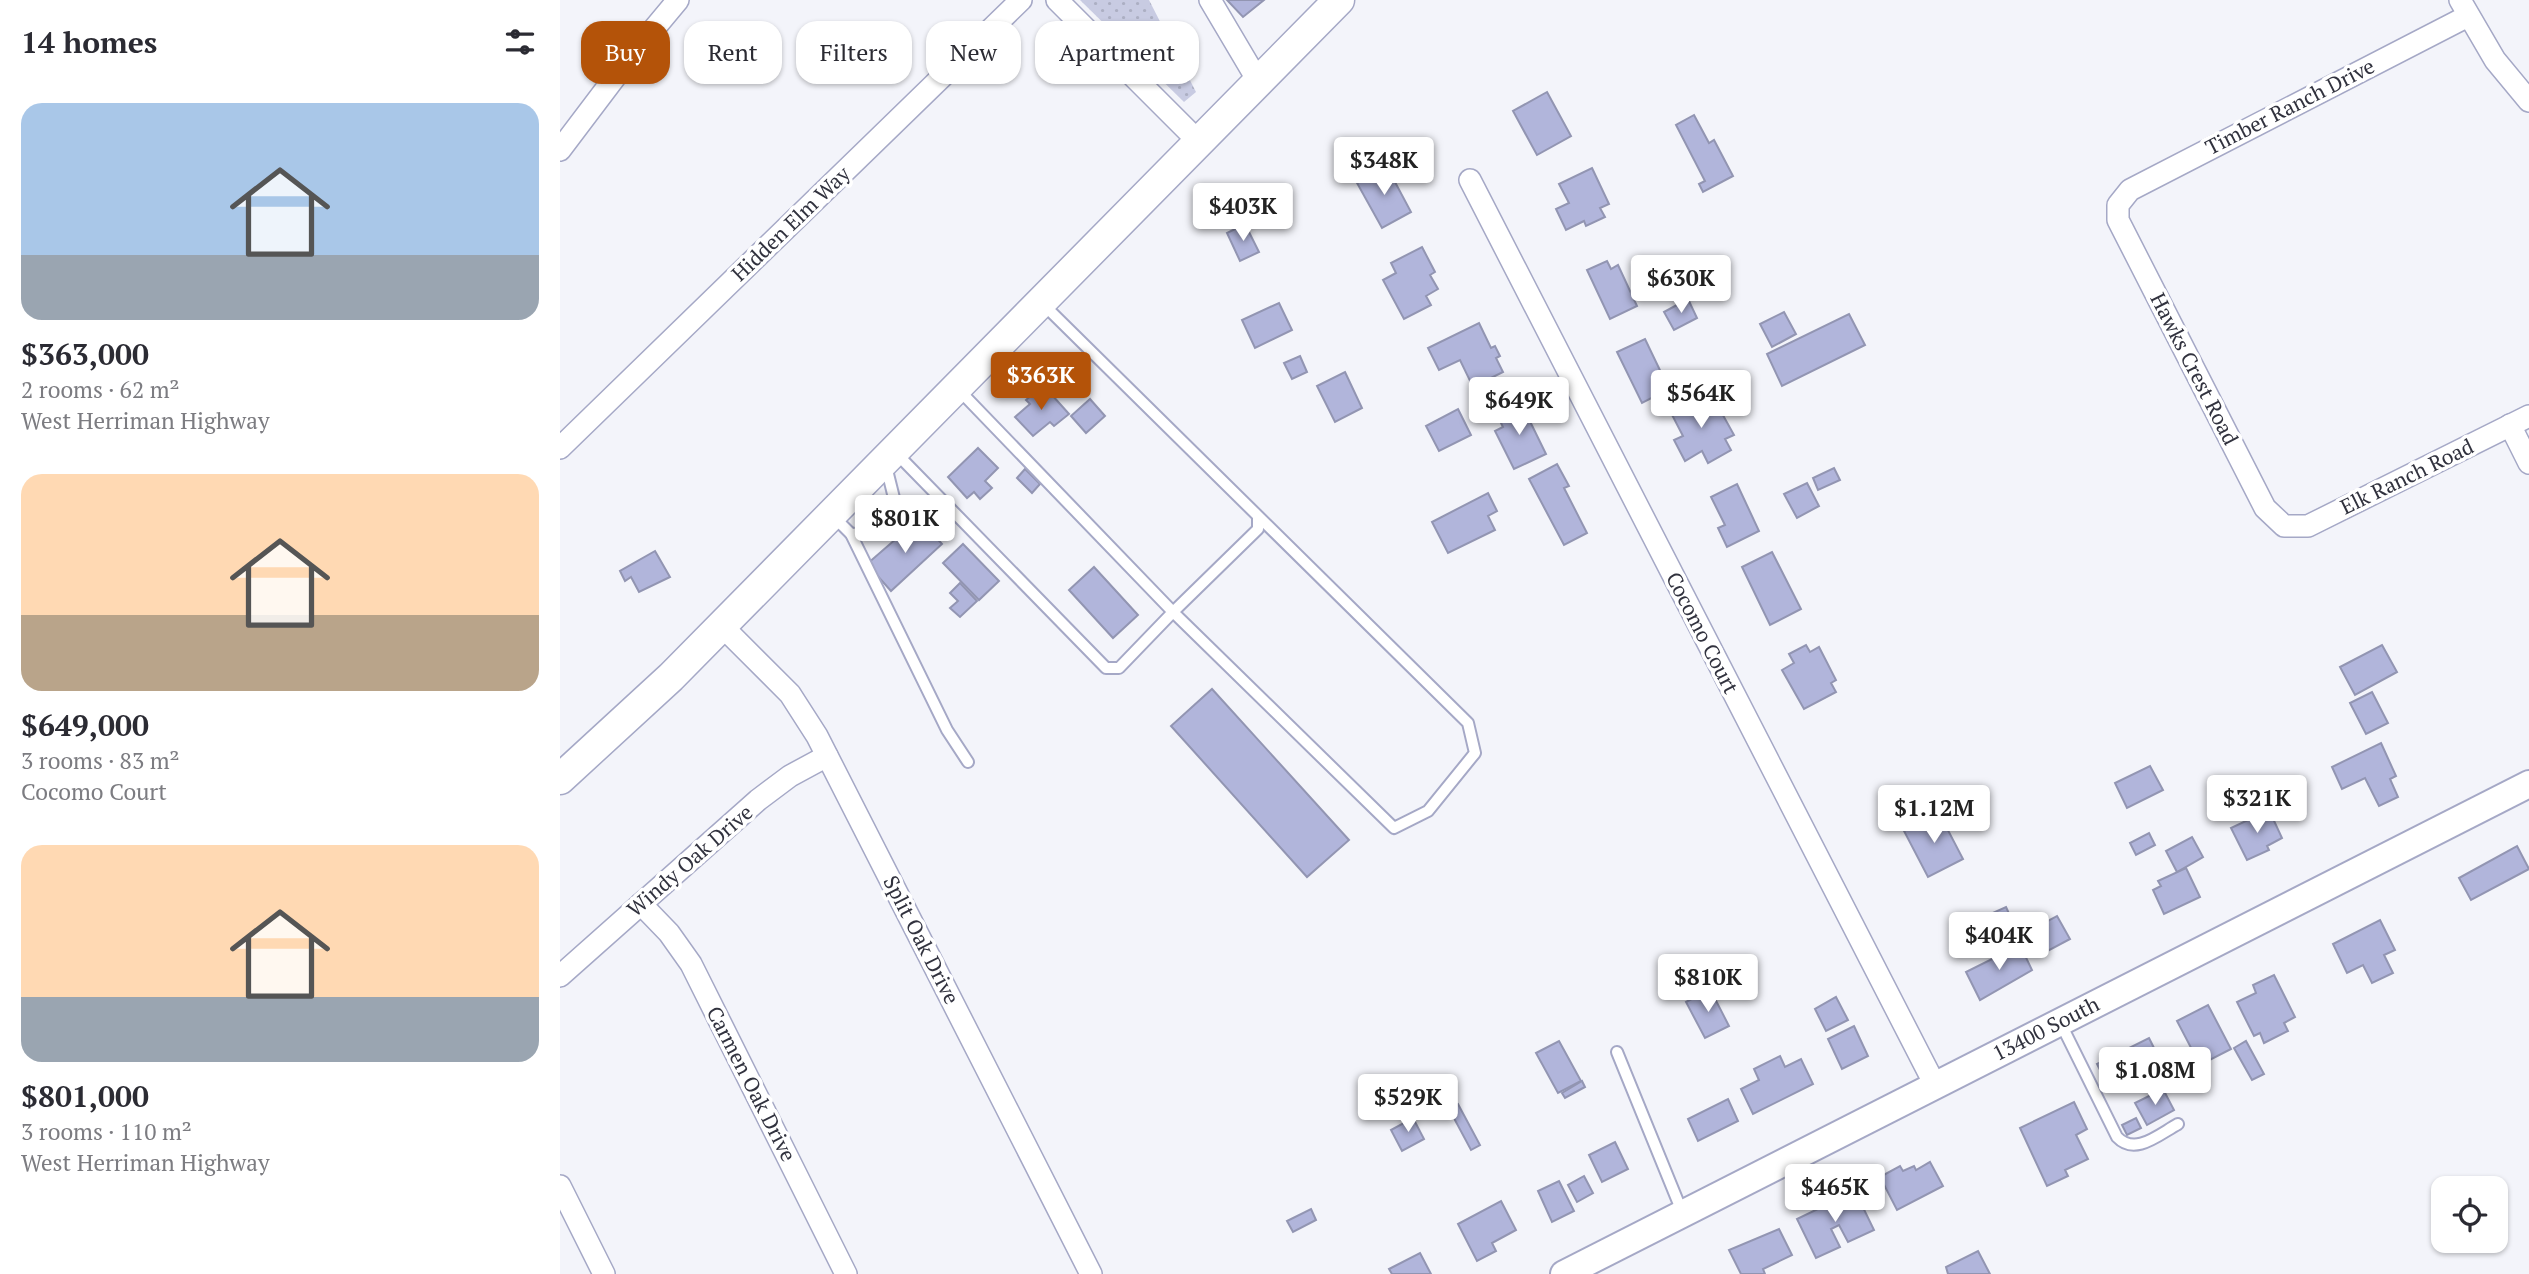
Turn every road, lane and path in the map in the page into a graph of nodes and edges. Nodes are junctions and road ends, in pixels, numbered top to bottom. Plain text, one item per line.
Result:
1 (678, 0) edge
2 (1021, 0) edge
3 (1057, 0) edge
4 (1210, 0) edge
5 (1339, 0) edge
6 (2464, 8) edge
7 (1258, 81) junction
8 (2529, 101) edge
9 (1200, 144) junction
10 (560, 150) edge
11 (1470, 180) dead end
12 (2118, 205) joint
13 (1040, 301) junction
14 (957, 388) junction
15 (2520, 421) edge
16 (560, 448) edge
17 (887, 458) junction
18 (2529, 463) edge
19 (1258, 516) junction
20 (841, 524) junction
21 (2284, 526) joint
22 (1173, 612) junction
23 (722, 626) junction
24 (827, 756) junction
25 (968, 762) dead end
26 (560, 779) edge
27 (2529, 783) edge
28 (641, 904) junction
29 (560, 976) edge
30 (2060, 1022) junction
31 (1617, 1052) dead end
32 (1935, 1085) junction
33 (2178, 1124) dead end
34 (560, 1186) edge
35 (1683, 1214) junction
36 (1599, 1266) edge
37 (604, 1274) edge
38 (846, 1274) edge
39 (1091, 1274) edge
40 (1564, 1274) edge

1 - 10 street
2 - 16 street, Hidden Elm Way
3 - 9 street
4 - 7 street
5 - 7 main road
6 - 8 street
6 - 12 street, Timber Ranch Drive
7 - 9 main road
9 - 13 main road
11 - 32 street, Cocomo Court
12 - 21 street, Hawks Crest Road
13 - 14 main road
13 - 19 lane
14 - 17 main road
14 - 22 lane
15 - 18 street
15 - 21 street, Elk Ranch Road
17 - 20 main road
17 - 20 lane
17 - 22 lane
19 - 22 lane
19 - 22 lane
20 - 23 main road
20 - 25 lane
23 - 24 street, Split Oak Drive
23 - 26 main road
24 - 28 street, Windy Oak Drive
24 - 39 street, Split Oak Drive
27 - 30 street, 13400 South
28 - 29 street, Windy Oak Drive
28 - 38 street, Carmen Oak Drive
30 - 32 street, 13400 South
30 - 33 lane
31 - 35 lane
32 - 35 street, 13400 South
34 - 37 street
35 - 36 street, 13400 South
36 - 40 street, 13400 South

